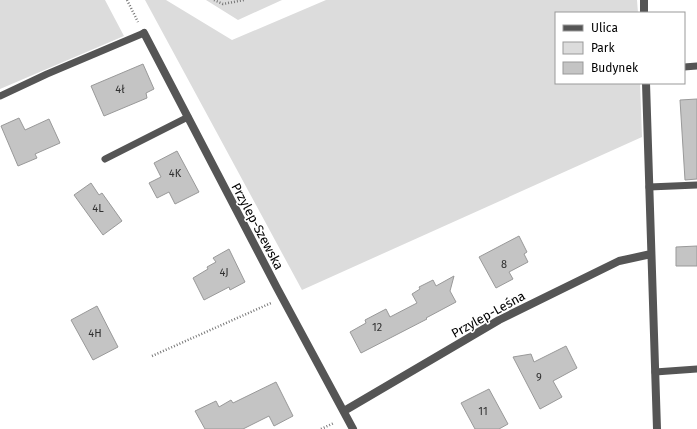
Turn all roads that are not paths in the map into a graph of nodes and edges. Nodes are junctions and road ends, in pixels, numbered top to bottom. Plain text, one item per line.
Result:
1 (644, 0) edge
2 (644, 12) edge
3 (144, 33) joint
4 (697, 66) edge
5 (685, 67) edge
6 (646, 84) edge
7 (0, 96) edge
8 (188, 117) junction
9 (105, 160) dead end
10 (697, 185) edge
11 (649, 186) junction
12 (651, 254) junction
13 (697, 369) edge
14 (656, 372) junction
15 (344, 411) junction
16 (353, 429) edge
17 (657, 429) edge

1 - 2 street
3 - 7 lane
3 - 8 street, Przylep-Szewska
4 - 5 lane
6 - 11 street
8 - 9 lane
8 - 15 street, Przylep-Szewska
10 - 11 lane
11 - 12 street
12 - 14 street
12 - 15 street, Przylep-Leśna
13 - 14 lane
14 - 17 street
15 - 16 street, Przylep-Szewska

